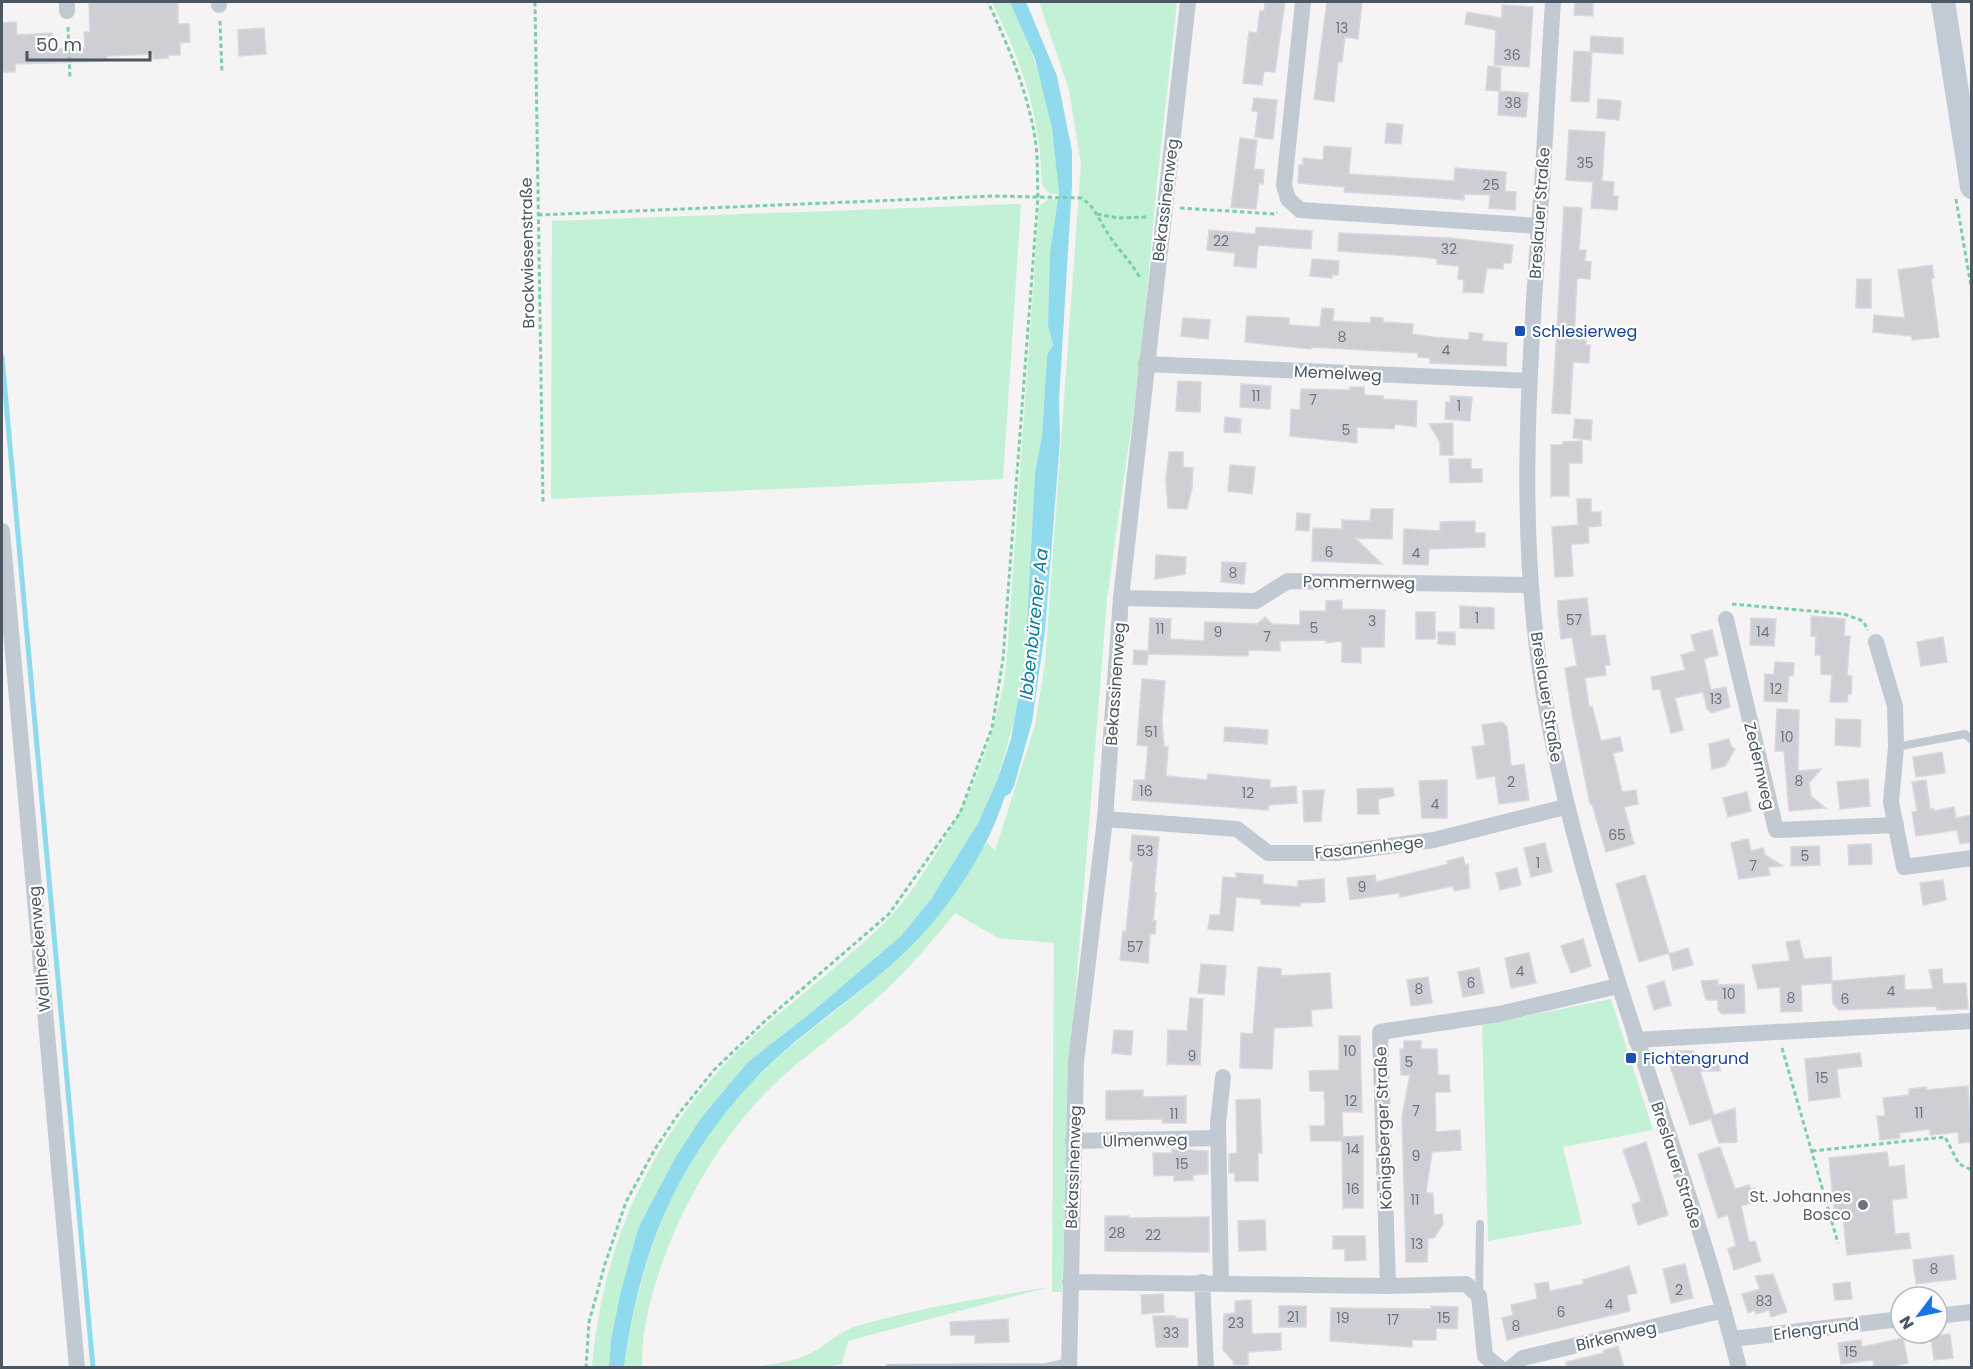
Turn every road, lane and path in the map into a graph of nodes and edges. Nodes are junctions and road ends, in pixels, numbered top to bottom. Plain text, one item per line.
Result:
1 (535, 2) edge
2 (988, 2) edge
3 (1188, 2) edge
4 (1303, 2) edge
5 (1553, 2) edge
6 (1942, 2) edge
7 (219, 3) edge
8 (67, 6) edge
9 (222, 73) dead end
10 (70, 79) dead end
11 (1971, 187) edge
12 (1038, 196) junction
13 (1288, 199) junction
14 (1165, 207) junction
15 (1097, 214) junction
16 (538, 215) junction
17 (1539, 226) junction
18 (1152, 301) junction
19 (1146, 364) junction
20 (1530, 381) junction
21 (543, 503) dead end
22 (2, 531) edge
23 (1531, 585) junction
24 (1121, 598) junction
25 (1726, 619) joint
26 (1876, 642) joint
27 (7, 666) edge
28 (1971, 740) edge
29 (1896, 747) junction
30 (1565, 807) junction
31 (1105, 819) junction
32 (1896, 825) junction
33 (1971, 858) edge
34 (1618, 986) junction
35 (1971, 1022) edge
36 (1778, 1032) junction
37 (1636, 1040) junction
38 (1223, 1077) dead end
39 (1218, 1138) junction
40 (1073, 1141) junction
41 (1812, 1151) junction
42 (1971, 1170) edge
43 (1480, 1224) dead end
44 (1838, 1243) dead end
45 (1070, 1282) junction
46 (1202, 1282) junction
47 (1221, 1282) junction
48 (1388, 1286) junction
49 (1479, 1296) junction
50 (1724, 1310) junction
51 (1971, 1312) edge
52 (1949, 1315) edge
53 (1889, 1320) edge
54 (1732, 1339) junction
55 (1069, 1365) edge
56 (945, 1367) edge
57 (78, 1368) edge
58 (586, 1368) edge
59 (889, 1368) edge
60 (1206, 1368) edge
61 (1500, 1368) edge
62 (1511, 1368) edge
63 (1739, 1368) edge

1 - 16 path, Brockwiesenstraße
2 - 12 path
3 - 14 street, Bekassinenweg
4 - 13 street
5 - 17 street, Breslauer Straße
6 - 11 main road
7 - 9 path
8 - 10 path
12 - 15 path
12 - 16 path
12 - 58 path
13 - 14 path
13 - 17 street
14 - 15 path
14 - 18 street, Bekassinenweg
15 - 18 path
16 - 21 path, Brockwiesenstraße
17 - 20 street, Breslauer Straße
18 - 19 street, Bekassinenweg
19 - 20 street, Memelweg
19 - 24 street, Bekassinenweg
20 - 23 street, Breslauer Straße
22 - 27 street, Wallheckenweg
23 - 24 street, Pommernweg
23 - 30 street, Breslauer Straße
24 - 31 street, Bekassinenweg
25 - 26 path
25 - 32 street, Zedernweg
26 - 29 street
27 - 57 street, Wallheckenweg
28 - 29 lane
29 - 32 street
30 - 31 street, Fasanenhege
30 - 34 street, Breslauer Straße
31 - 40 street, Bekassinenweg
32 - 33 street
34 - 37 street, Breslauer Straße
34 - 48 street, Königsberger Straße
35 - 36 street
36 - 37 street
36 - 41 path
37 - 50 street, Breslauer Straße
38 - 39 street
39 - 40 street, Ulmenweg
39 - 47 street
40 - 45 street, Bekassinenweg
41 - 42 path
41 - 44 path
43 - 49 lane
45 - 46 street
45 - 55 street, Bekassinenweg
46 - 47 street
46 - 60 street
47 - 48 street
48 - 49 street
49 - 61 street
50 - 54 street, Breslauer Straße
50 - 62 street, Birkenweg
51 - 52 street
53 - 54 street, Erlengrund
54 - 63 street, Breslauer Straße
55 - 56 lane
56 - 59 lane

